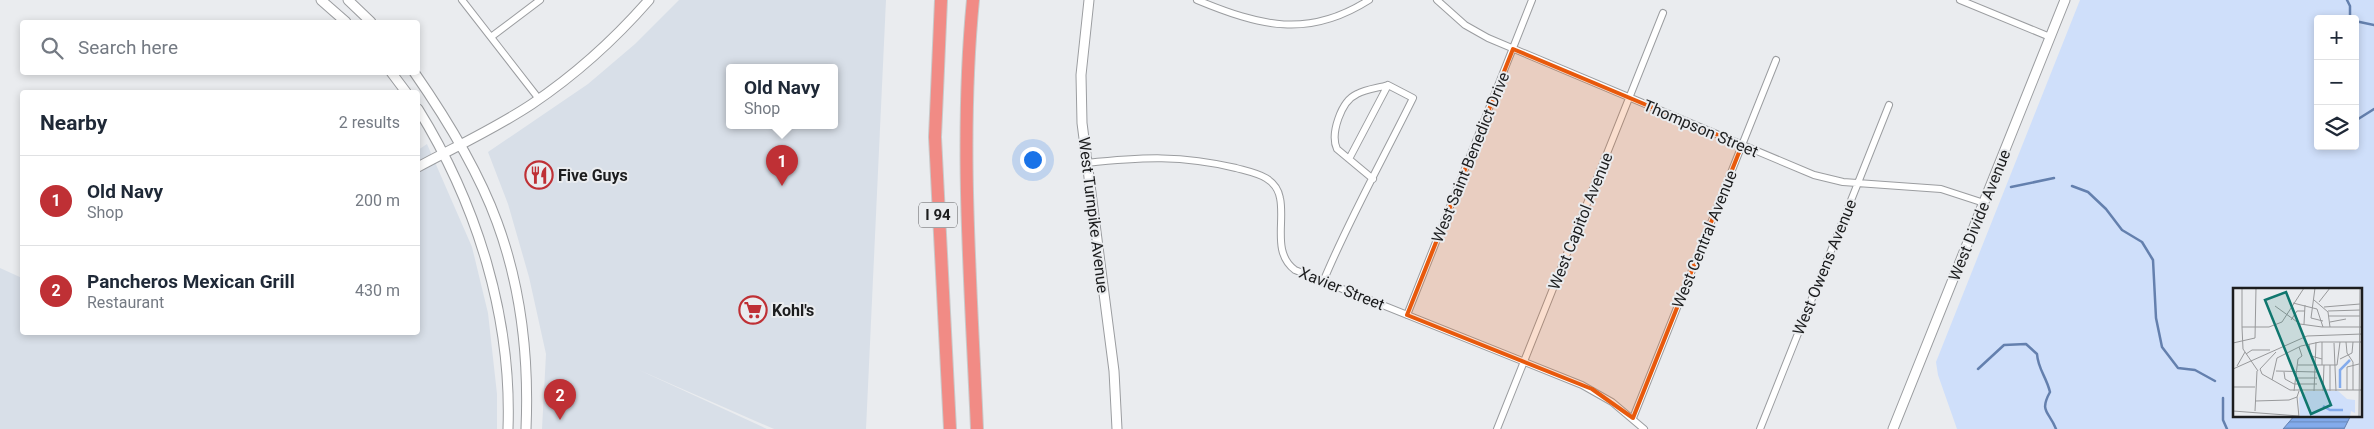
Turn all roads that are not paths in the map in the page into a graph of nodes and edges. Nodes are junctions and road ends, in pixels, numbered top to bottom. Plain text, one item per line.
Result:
1 (321, 0) edge
2 (348, 0) edge
3 (462, 0) edge
4 (540, 0) edge
5 (649, 0) edge
6 (940, 0) edge
7 (973, 0) edge
8 (1089, 0) edge
9 (1197, 0) edge
10 (1369, 0) edge
11 (1437, 0) edge
12 (1532, 0) edge
13 (1960, 0) edge
14 (2065, 0) edge
15 (1663, 13) dead end
16 (344, 20) edge
17 (369, 20) edge
18 (2050, 37) junction
19 (491, 38) junction
20 (1513, 49) junction
21 (1776, 60) dead end
22 (393, 75) edge
23 (416, 75) edge
24 (1388, 85) junction
25 (404, 90) edge
26 (1630, 98) junction
27 (539, 99) junction
28 (1889, 105) dead end
29 (420, 112) edge
30 (460, 145) junction
31 (1742, 145) junction
32 (444, 153) junction
33 (1349, 159) junction
34 (1087, 163) junction
35 (420, 166) edge
36 (1373, 179) junction
37 (1858, 184) junction
38 (1984, 203) junction
39 (968, 208) junction
40 (1324, 282) junction
41 (1407, 315) junction
42 (1524, 361) junction
43 (1632, 418) junction
44 (508, 429) edge
45 (526, 429) edge
46 (950, 429) edge
47 (977, 429) edge
48 (984, 429) edge
49 (1117, 429) edge
50 (1497, 429) edge
51 (1644, 429) edge
52 (1760, 429) edge
53 (1893, 429) edge

1 - 16 street
2 - 17 street
3 - 19 street
4 - 19 street
5 - 27 street
6 - 46 highway, I 94
7 - 39 highway, I 94
8 - 34 street, West Turnpike Avenue
9 - 10 street
11 - 20 street, Thompson Street
12 - 20 street, West Saint Benedict Drive
13 - 18 street
14 - 18 street, West Divide Avenue
15 - 26 street, West Capitol Avenue
18 - 38 street, West Divide Avenue
19 - 27 street
20 - 26 street, Thompson Street
20 - 41 street, West Saint Benedict Drive
21 - 31 street, West Central Avenue
22 - 25 street
23 - 30 street
24 - 33 street
24 - 33 street
24 - 36 street
26 - 31 street, Thompson Street
26 - 42 street, West Capitol Avenue
27 - 30 street
28 - 37 street, West Owens Avenue
29 - 32 street
30 - 32 street
30 - 45 street
31 - 37 street, Thompson Street
31 - 43 street, West Central Avenue
32 - 35 street
32 - 44 street
33 - 36 street
34 - 40 street, Xavier Street
34 - 49 street, West Turnpike Avenue
36 - 40 street
37 - 38 street, Thompson Street
37 - 52 street, West Owens Avenue
38 - 53 street, West Divide Avenue
39 - 47 highway, I 94
39 - 48 highway
40 - 41 street, Xavier Street
41 - 42 street, Xavier Street
42 - 43 street, Xavier Street
42 - 50 street, West Capitol Avenue
43 - 51 street, Xavier Street

